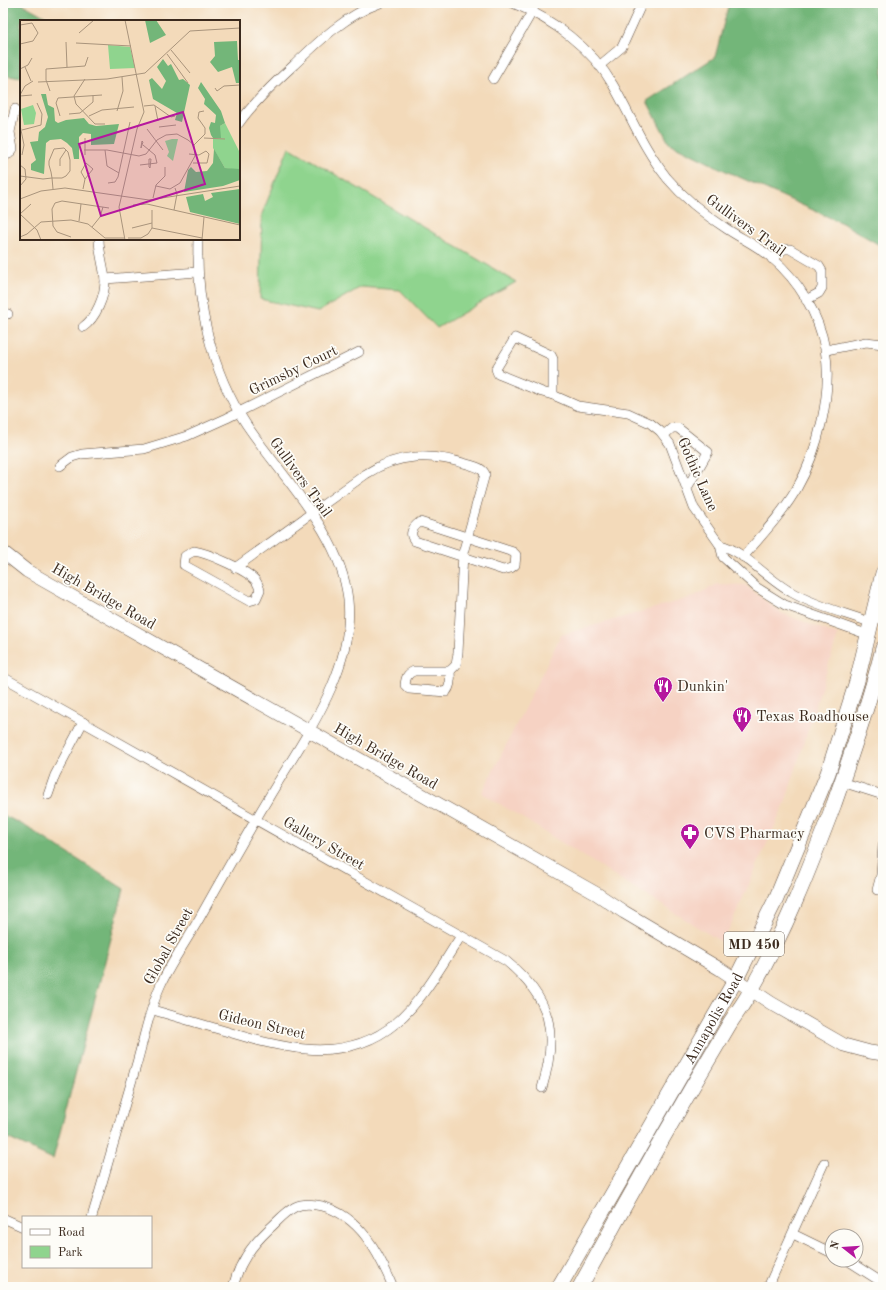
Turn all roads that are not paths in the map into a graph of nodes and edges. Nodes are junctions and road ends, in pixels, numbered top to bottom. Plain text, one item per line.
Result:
1 (380, 3) edge
2 (513, 3) edge
3 (642, 3) edge
4 (533, 7) edge
5 (600, 66) junction
6 (493, 80) dead end
7 (15, 109) dead end
8 (240, 122) edge
9 (3, 156) edge
10 (99, 240) edge
11 (198, 240) edge
12 (772, 258) junction
13 (198, 272) junction
14 (105, 279) junction
15 (806, 300) junction
16 (83, 327) dead end
17 (883, 344) edge
18 (826, 350) junction
19 (360, 352) dead end
20 (553, 395) junction
21 (239, 412) junction
22 (664, 436) junction
23 (60, 466) dead end
24 (686, 488) junction
25 (311, 513) junction
26 (467, 536) junction
27 (720, 545) junction
28 (3, 552) edge
29 (463, 557) junction
30 (743, 557) junction
31 (235, 568) junction
32 (883, 573) edge
33 (870, 629) junction
34 (883, 648) edge
35 (450, 671) junction
36 (3, 677) edge
37 (83, 722) junction
38 (308, 730) junction
39 (842, 782) junction
40 (48, 795) dead end
41 (883, 795) edge
42 (255, 820) junction
43 (883, 845) edge
44 (877, 890) dead end
45 (461, 936) junction
46 (736, 979) junction
47 (752, 990) junction
48 (153, 1010) junction
49 (883, 1054) edge
50 (542, 1088) dead end
51 (824, 1163) dead end
52 (92, 1216) edge
53 (3, 1218) edge
54 (22, 1227) edge
55 (792, 1234) junction
56 (824, 1249) edge
57 (860, 1268) edge
58 (883, 1283) edge
59 (233, 1287) edge
60 (393, 1287) edge
61 (559, 1287) edge
62 (580, 1287) edge
63 (768, 1287) edge

1 - 8 street
2 - 4 street, Gullivers Trail
3 - 5 street
4 - 5 street, Gullivers Trail
4 - 6 street
5 - 12 street, Gullivers Trail
7 - 9 street
10 - 14 street
11 - 13 street, Gullivers Trail
12 - 15 street, Gullivers Trail
12 - 15 street
13 - 14 street
13 - 21 street, Gullivers Trail
14 - 16 street
15 - 18 street, Gullivers Trail
17 - 18 street
18 - 30 street, Gullivers Trail
19 - 21 street, Grimsby Court
20 - 20 street, Gothic Lane
20 - 22 street, Gothic Lane
21 - 23 street, Grimsby Court
21 - 25 street, Gullivers Trail
22 - 24 street, Gothic Lane
22 - 24 street
24 - 27 street, Gothic Lane
25 - 26 street
25 - 31 street
25 - 38 street, Gullivers Trail
26 - 29 street
26 - 29 street
26 - 29 street
27 - 30 street
27 - 33 street, Gothic Lane
28 - 38 street, High Bridge Road
29 - 35 street
30 - 33 street
31 - 31 street
32 - 33 main road, Annapolis Road / MD 450
33 - 46 main road, Annapolis Road / MD 450
34 - 39 main road, Annapolis Road / MD 450
35 - 35 street
36 - 37 street, Gallery Street
37 - 40 street
37 - 42 street, Gallery Street
38 - 42 street, Global Street
38 - 46 street, High Bridge Road
39 - 41 street
39 - 47 main road, Annapolis Road / MD 450
42 - 45 street, Gallery Street
42 - 48 street, Global Street
43 - 44 street
45 - 48 street, Gideon Street
45 - 50 street, Gallery Street
46 - 47 street, High Bridge Road
46 - 61 main road, Annapolis Road / MD 450
47 - 49 street, High Bridge Road
47 - 62 main road, Annapolis Road / MD 450
48 - 52 street, Global Street
51 - 55 street
53 - 54 street
55 - 56 street
55 - 63 street
57 - 58 street
59 - 60 street

